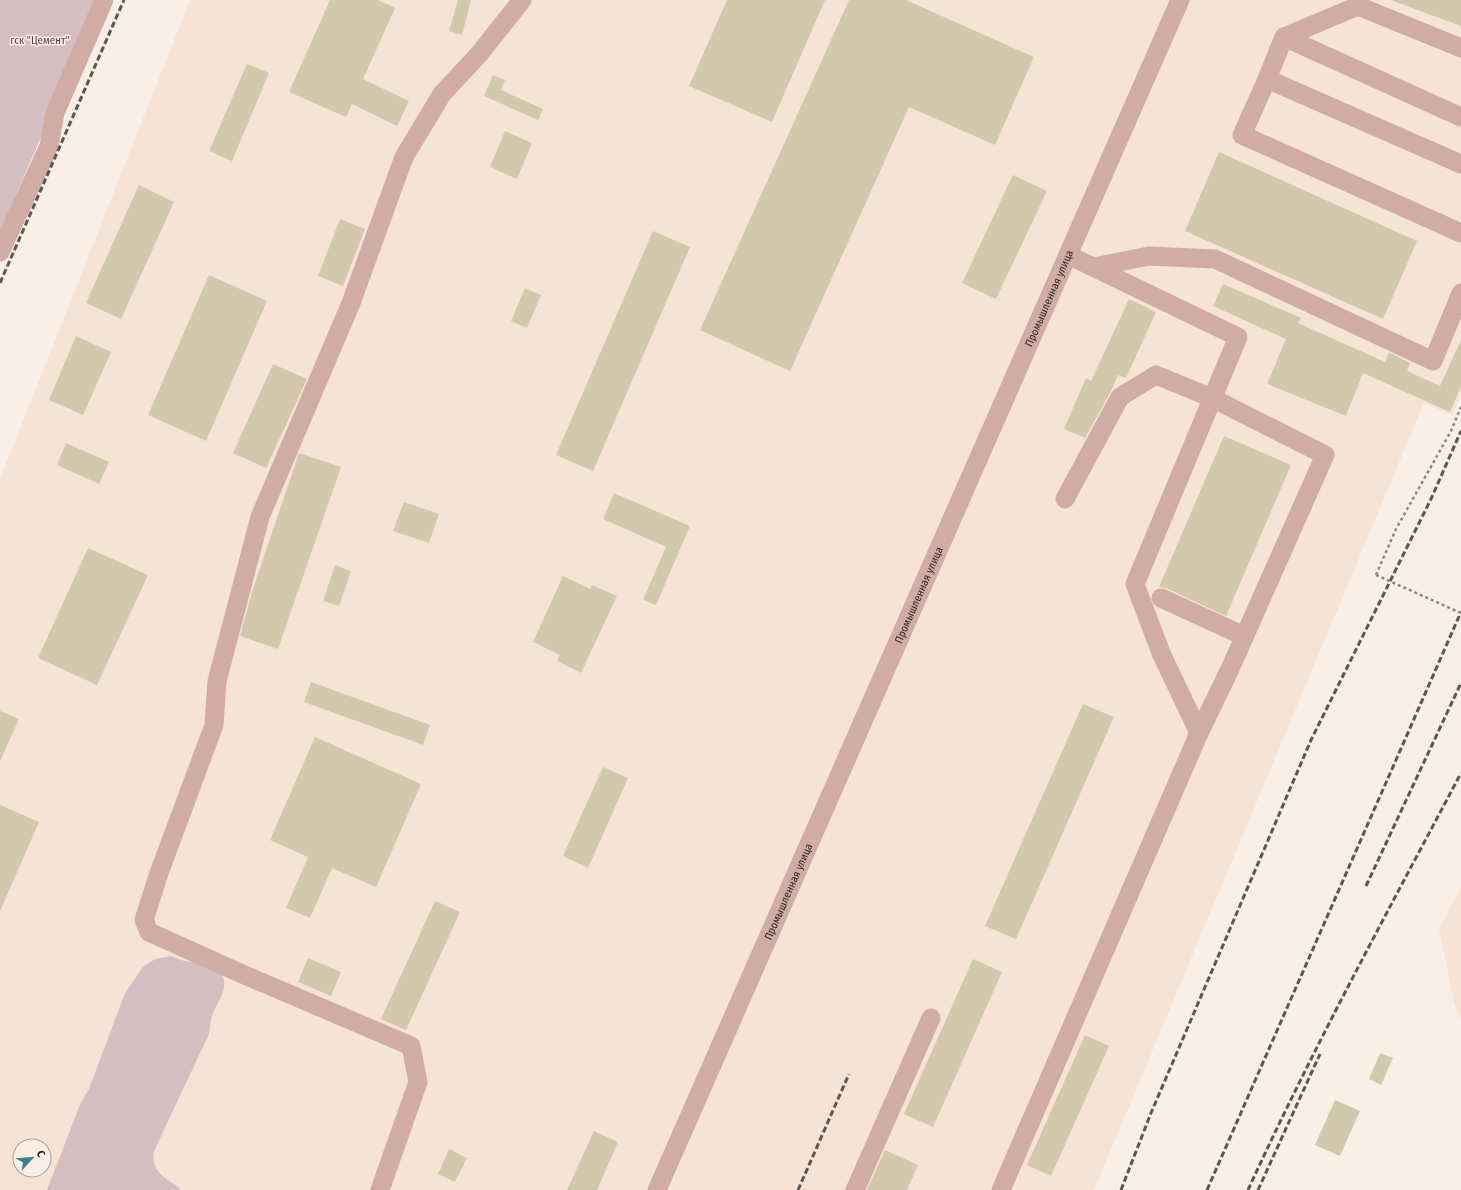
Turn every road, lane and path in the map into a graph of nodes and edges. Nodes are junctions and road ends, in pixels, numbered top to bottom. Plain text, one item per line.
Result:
1 (104, 0) edge
2 (522, 0) edge
3 (1180, 0) edge
4 (1359, 3) edge
5 (1284, 37) junction
6 (1461, 48) edge
7 (1266, 79) junction
8 (1461, 117) edge
9 (1461, 164) edge
10 (1461, 233) edge
11 (0, 252) edge
12 (1068, 255) junction
13 (1094, 267) junction
14 (1461, 293) edge
15 (1212, 398) junction
16 (1461, 407) edge
17 (1065, 499) dead end
18 (1161, 598) dead end
19 (1461, 613) edge
20 (1244, 636) junction
21 (1199, 733) junction
22 (931, 1018) dead end
23 (380, 1190) edge
24 (657, 1190) edge
25 (856, 1190) edge
26 (1001, 1190) edge

1 - 11 street
2 - 23 street
3 - 12 street, Промышленная улица
4 - 5 street
4 - 6 street
5 - 7 street
5 - 8 street
7 - 9 street
7 - 10 street
12 - 13 street
12 - 24 street, Промышленная улица
13 - 14 street
13 - 15 street
15 - 17 street
15 - 20 street
15 - 21 street
16 - 19 path, bridge
18 - 20 street
20 - 21 street
21 - 26 street
22 - 25 street

